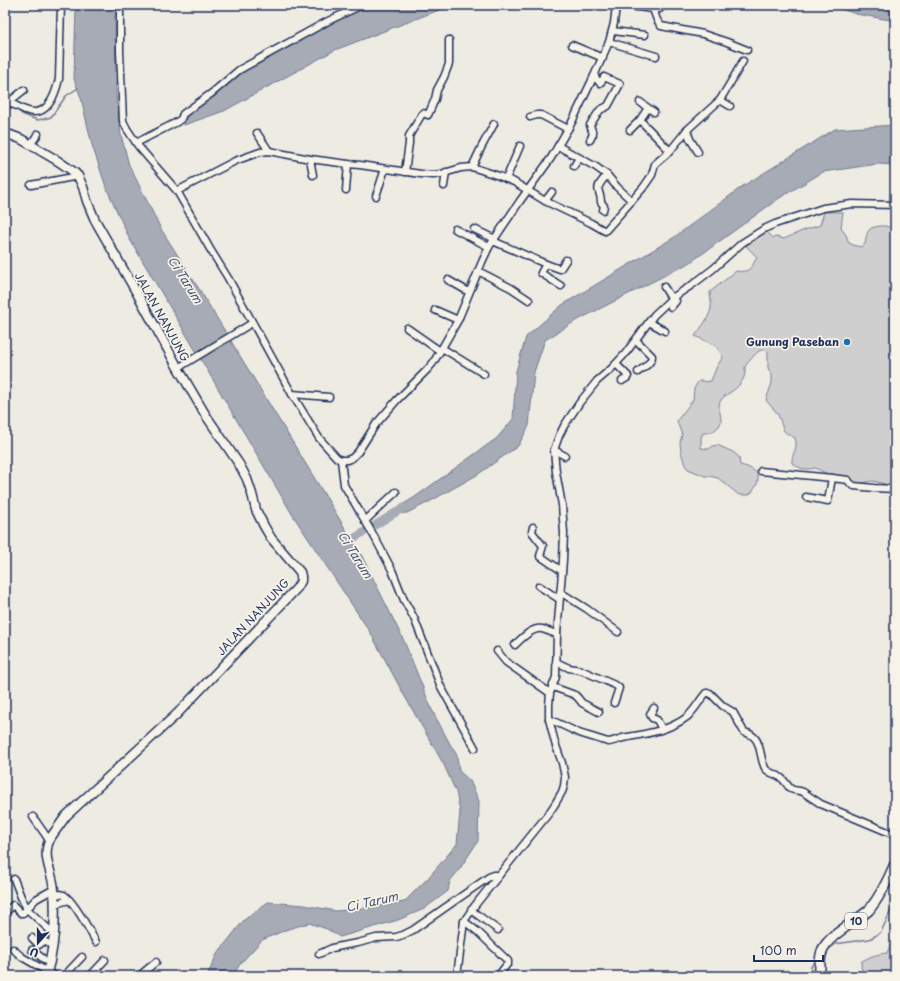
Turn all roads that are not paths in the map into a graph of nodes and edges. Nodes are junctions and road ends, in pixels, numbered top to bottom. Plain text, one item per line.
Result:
1 (61, 5) edge
2 (120, 5) edge
3 (362, 5) edge
4 (616, 5) edge
5 (622, 5) edge
6 (662, 5) edge
7 (653, 9) junction
8 (613, 30) junction
9 (645, 35) dead end
10 (449, 40) dead end
11 (609, 42) junction
12 (572, 45) dead end
13 (747, 50) dead end
14 (656, 56) dead end
15 (603, 58) junction
16 (743, 60) dead end
17 (594, 76) junction
18 (24, 90) dead end
19 (720, 100) junction
20 (7, 102) edge
21 (640, 102) dead end
22 (730, 106) dead end
23 (648, 108) junction
24 (654, 112) dead end
25 (530, 117) dead end
26 (640, 120) junction
27 (494, 124) dead end
28 (568, 129) junction
29 (630, 130) dead end
30 (687, 130) junction
31 (5, 133) edge
32 (257, 133) dead end
33 (38, 134) dead end
34 (590, 140) dead end
35 (136, 143) junction
36 (30, 145) junction
37 (520, 146) dead end
38 (558, 146) junction
39 (269, 151) junction
40 (670, 151) junction
41 (698, 152) dead end
42 (579, 158) junction
43 (310, 159) junction
44 (348, 164) junction
45 (574, 166) dead end
46 (472, 167) junction
47 (385, 169) junction
48 (405, 172) junction
49 (446, 172) junction
50 (312, 175) dead end
51 (607, 175) junction
52 (78, 176) junction
53 (506, 179) junction
54 (31, 185) dead end
55 (444, 186) dead end
56 (346, 190) dead end
57 (528, 190) junction
58 (177, 191) junction
59 (552, 192) dead end
60 (376, 196) dead end
61 (545, 201) junction
62 (632, 201) junction
63 (895, 205) edge
64 (603, 210) dead end
65 (455, 229) dead end
66 (474, 229) dead end
67 (492, 242) junction
68 (566, 260) dead end
69 (546, 264) junction
70 (478, 271) junction
71 (448, 280) dead end
72 (561, 286) dead end
73 (664, 287) dead end
74 (469, 292) junction
75 (529, 300) dead end
76 (671, 304) junction
77 (435, 310) dead end
78 (458, 320) junction
79 (650, 322) junction
80 (249, 325) junction
81 (407, 328) dead end
82 (665, 331) dead end
83 (636, 340) junction
84 (441, 350) junction
85 (616, 364) junction
86 (178, 368) junction
87 (638, 372) dead end
88 (484, 374) dead end
89 (622, 381) dead end
90 (292, 394) junction
91 (329, 397) dead end
92 (554, 450) junction
93 (565, 456) dead end
94 (341, 460) junction
95 (761, 471) dead end
96 (832, 478) junction
97 (895, 489) edge
98 (396, 492) dead end
99 (806, 497) dead end
100 (367, 524) junction
101 (533, 527) dead end
102 (562, 571) junction
103 (539, 586) dead end
104 (560, 592) junction
105 (559, 599) junction
106 (618, 632) dead end
107 (557, 634) junction
108 (515, 645) dead end
109 (497, 651) dead end
110 (556, 662) junction
111 (552, 690) junction
112 (614, 703) dead end
113 (654, 708) dead end
114 (599, 712) dead end
115 (549, 719) junction
116 (662, 729) junction
117 (475, 748) dead end
118 (33, 817) dead end
119 (895, 835) edge
120 (49, 840) junction
121 (894, 869) edge
122 (499, 875) junction
123 (14, 879) dead end
124 (54, 891) junction
125 (69, 900) junction
126 (55, 904) junction
127 (27, 908) junction
128 (471, 910) junction
129 (6, 912) dead end
130 (464, 921) junction
131 (498, 930) dead end
132 (55, 935) junction
133 (32, 938) dead end
134 (96, 942) dead end
135 (53, 946) junction
136 (13, 949) dead end
137 (32, 950) dead end
138 (319, 954) dead end
139 (82, 957) dead end
140 (105, 960) dead end
141 (156, 962) dead end
142 (50, 972) edge
143 (64, 976) edge
144 (90, 976) edge
145 (139, 976) edge
146 (457, 976) edge
147 (498, 976) edge
148 (820, 976) edge

1 - 20 street
2 - 35 street
3 - 35 street
4 - 8 street
5 - 7 street
6 - 7 street
7 - 13 street
8 - 9 street
8 - 11 street
10 - 48 street
11 - 14 street
11 - 15 street
12 - 15 street
15 - 17 street
16 - 19 street
17 - 28 street
17 - 34 street
18 - 20 street
19 - 22 street
19 - 30 street
21 - 23 street
23 - 24 street
23 - 26 street
25 - 28 street
26 - 29 street
26 - 40 street
27 - 46 street
28 - 38 street
30 - 40 street
30 - 41 street
31 - 36 main road
32 - 39 street
33 - 36 street
35 - 58 street
36 - 52 main road
37 - 53 street
38 - 42 street
38 - 57 street
39 - 43 street
39 - 58 street
40 - 62 street
42 - 45 street
42 - 51 street
43 - 44 street
43 - 50 street
44 - 47 street
44 - 56 street
46 - 49 street
46 - 53 street
47 - 48 street
47 - 60 street
48 - 49 street
49 - 55 street
51 - 62 street
51 - 64 street
52 - 54 street
52 - 86 main road, JALAN NANJUNG
53 - 57 street
57 - 61 street
57 - 67 street
58 - 80 street
59 - 61 street
61 - 62 street
63 - 76 street
65 - 67 street
66 - 67 street
67 - 69 street
67 - 70 street
68 - 69 street
69 - 72 street
70 - 74 street
70 - 75 street
71 - 74 street
73 - 76 street
74 - 78 street
76 - 79 street
77 - 78 street
78 - 84 street
79 - 82 street
79 - 83 street
80 - 86 street
80 - 90 street
81 - 84 street
83 - 85 street
83 - 87 street
84 - 88 street
84 - 94 street
85 - 89 street
85 - 92 street
86 - 120 main road, JALAN NANJUNG
90 - 91 street
90 - 94 street
92 - 93 street
92 - 102 street
94 - 100 street
95 - 96 street
96 - 97 street
96 - 99 street
98 - 100 street
100 - 117 street
101 - 102 street
102 - 104 street
103 - 105 street
104 - 105 street
104 - 106 street
105 - 107 street
107 - 108 street
107 - 110 street
109 - 111 street
110 - 111 street
110 - 112 street
111 - 114 street
111 - 115 street
113 - 116 street
115 - 116 street
115 - 122 street
116 - 119 street
118 - 120 street
120 - 124 main road, JALAN NANJUNG
121 - 148 highway, 10
122 - 128 street
122 - 138 street
123 - 127 street
124 - 125 street
124 - 126 main road, JALAN NANJUNG
124 - 127 street
125 - 126 street
125 - 134 street
126 - 132 main road, JALAN NANJUNG
127 - 129 street
127 - 132 street
128 - 130 street
128 - 131 street
130 - 146 street
130 - 147 street
132 - 135 main road, JALAN NANJUNG
133 - 135 street
135 - 142 main road, JALAN NANJUNG
136 - 142 street
137 - 142 street
139 - 143 street
140 - 144 street
141 - 145 street

